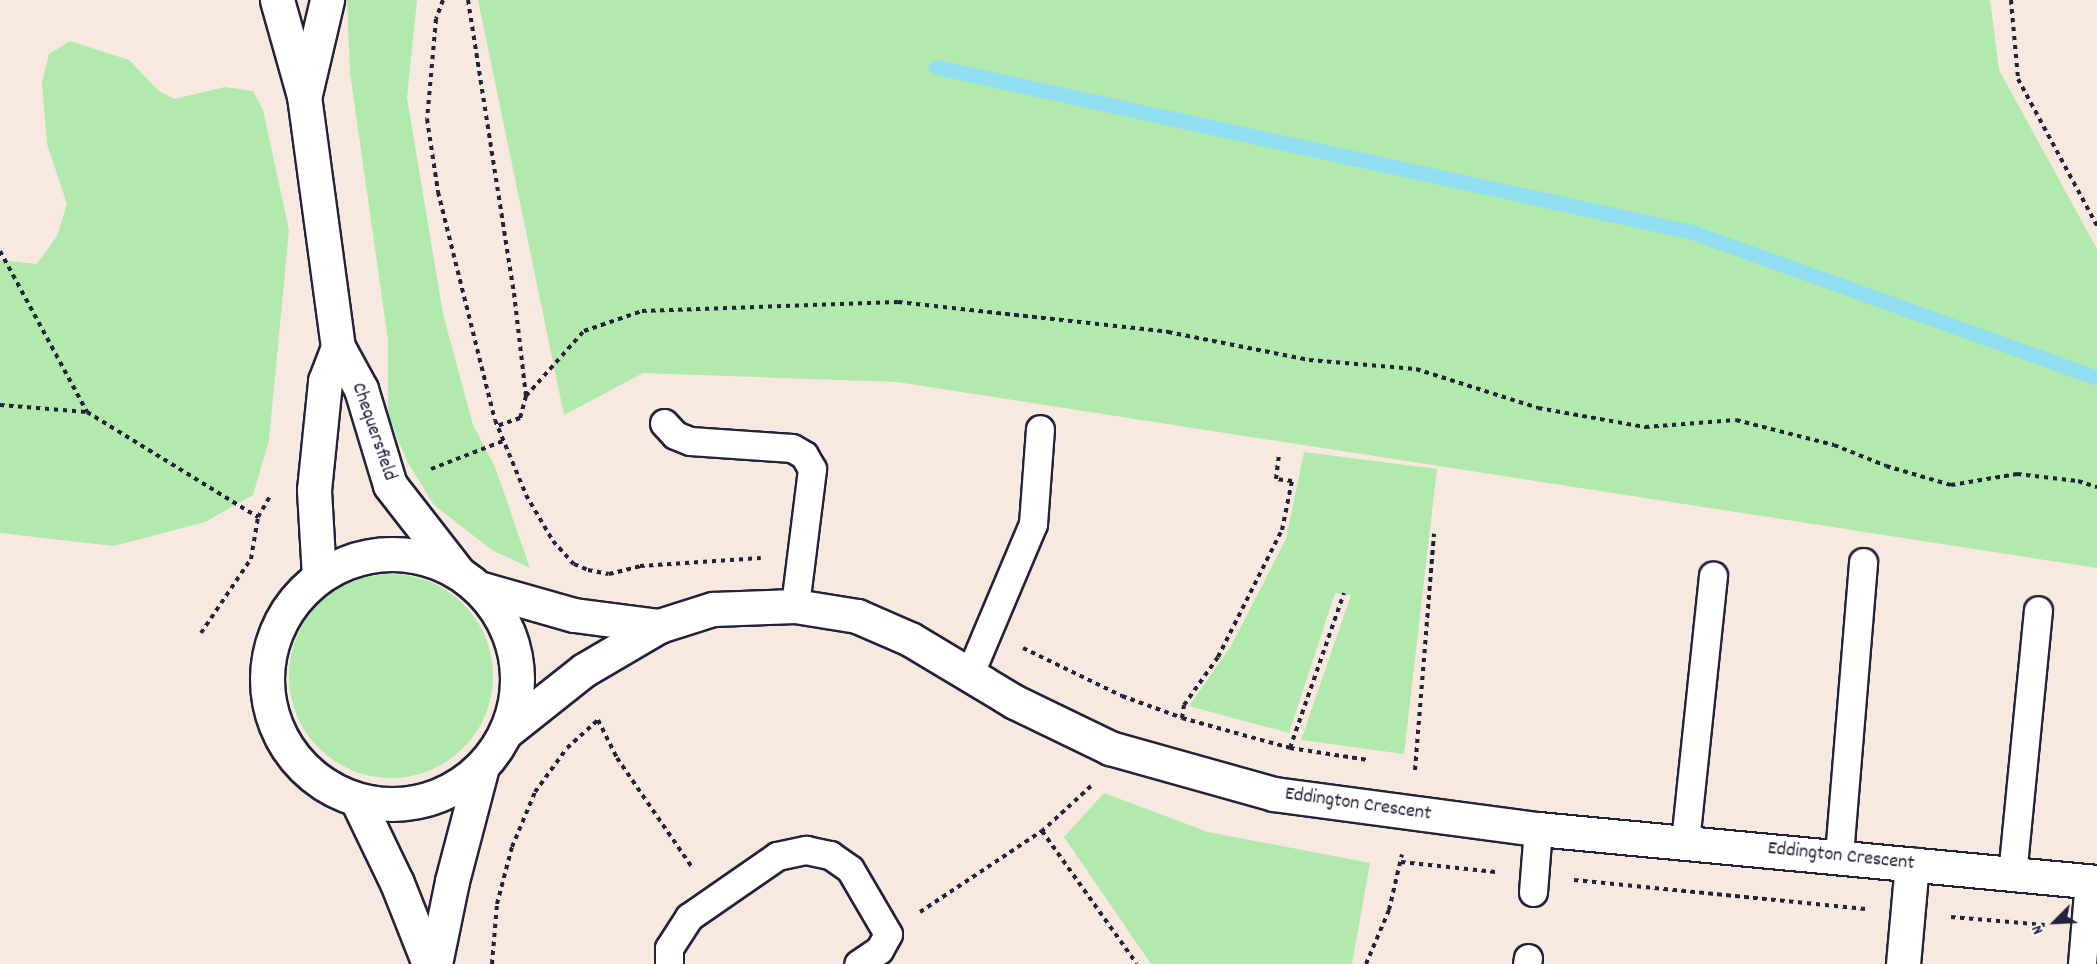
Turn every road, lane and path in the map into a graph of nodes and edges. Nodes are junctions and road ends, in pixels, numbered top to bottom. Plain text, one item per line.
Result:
1 (277, 0) edge
2 (327, 0) edge
3 (443, 0) edge
4 (468, 0) edge
5 (2011, 0) edge
6 (304, 96) junction
7 (2097, 226) edge
8 (0, 250) edge
9 (338, 347) junction
10 (526, 396) junction
11 (0, 405) edge
12 (87, 412) junction
13 (664, 423) dead end
14 (497, 426) junction
15 (1040, 429) dead end
16 (1279, 454) dead end
17 (2097, 487) edge
18 (258, 517) dead end
19 (1434, 534) dead end
20 (1863, 562) dead end
21 (574, 564) dead end
22 (1713, 575) dead end
23 (319, 577) junction
24 (468, 580) junction
25 (1344, 593) dead end
26 (795, 606) junction
27 (2038, 610) dead end
28 (658, 626) junction
29 (970, 673) junction
30 (1182, 718) dead end
31 (507, 731) junction
32 (1110, 748) junction
33 (482, 767) junction
34 (1416, 768) dead end
35 (1274, 794) junction
36 (357, 800) junction
37 (1538, 829) junction
38 (1042, 831) junction
39 (1685, 842) junction
40 (1839, 855) junction
41 (1912, 864) junction
42 (2012, 875) junction
43 (2093, 882) edge
44 (1534, 884) junction
45 (714, 899) junction
46 (1908, 913) junction
47 (2085, 928) junction
48 (888, 934) junction
49 (429, 964) edge
50 (435, 964) edge
51 (492, 964) edge
52 (669, 964) edge
53 (858, 964) edge
54 (1137, 964) edge
55 (1366, 964) edge
56 (1903, 964) edge
57 (2082, 964) edge

1 - 6 street, Chequersfield
2 - 6 street, Chequersfield
3 - 14 path
4 - 10 path
5 - 7 path
6 - 9 street, Chequersfield
8 - 12 path
9 - 23 street, Chequersfield
9 - 24 street, Chequersfield
10 - 14 path
10 - 17 path
11 - 12 path
12 - 18 path
13 - 26 lane
14 - 21 path
15 - 29 lane
16 - 30 path
19 - 34 path
20 - 40 lane
22 - 39 lane
23 - 24 street, Eddington Crescent
23 - 36 street, Eddington Crescent
24 - 28 street, Eddington Crescent
24 - 31 street, Chequersfield
25 - 35 path
26 - 28 street, Eddington Crescent
26 - 29 street, Eddington Crescent
27 - 42 lane
28 - 31 street, Eddington Crescent
29 - 32 street, Eddington Crescent
31 - 33 street
32 - 35 street, Eddington Crescent
32 - 38 path
33 - 36 street, Eddington Crescent
33 - 50 street
35 - 37 street, Eddington Crescent
36 - 49 street
37 - 39 street, Eddington Crescent
37 - 44 lane
38 - 48 path
38 - 54 path
39 - 40 street, Eddington Crescent
40 - 41 street, Eddington Crescent
41 - 42 street, Eddington Crescent
41 - 46 street
42 - 43 street, Eddington Crescent
43 - 47 lane
44 - 46 path
44 - 55 path
45 - 48 lane
45 - 51 path
45 - 52 lane
46 - 47 path
46 - 56 street
47 - 57 lane
48 - 53 lane

